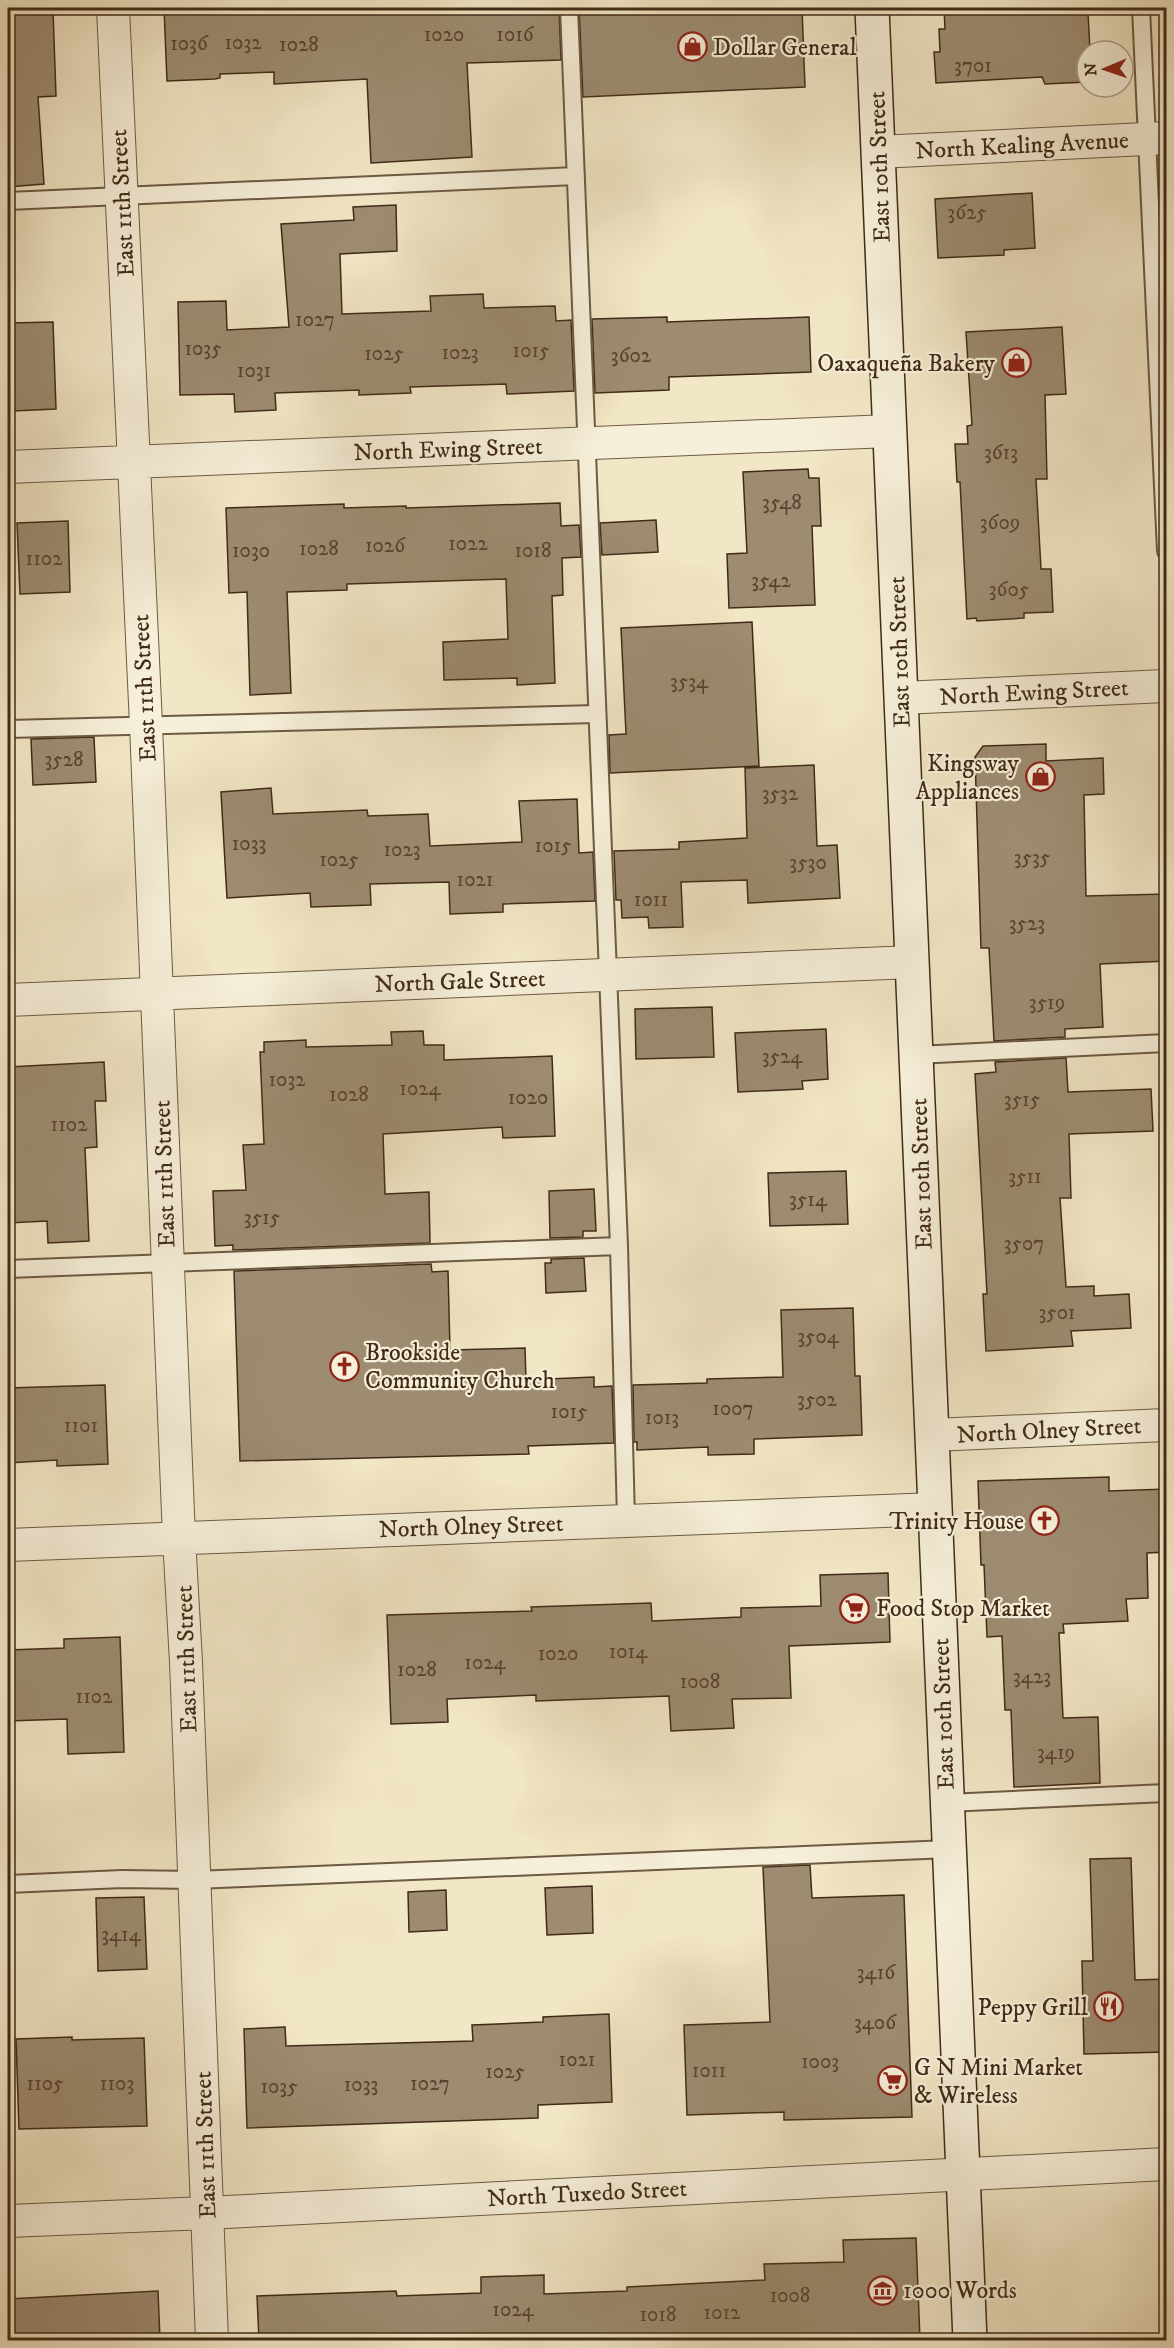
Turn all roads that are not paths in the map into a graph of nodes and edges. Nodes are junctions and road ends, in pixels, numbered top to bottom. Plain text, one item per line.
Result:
1 (114, 8) edge
2 (569, 8) edge
3 (872, 8) edge
4 (1141, 8) edge
5 (1157, 138) edge
6 (878, 152) junction
7 (576, 176) junction
8 (122, 196) junction
9 (8, 201) edge
10 (1163, 401) edge
11 (890, 431) junction
12 (586, 444) junction
13 (134, 462) junction
14 (8, 467) edge
15 (1167, 551) edge
16 (1167, 686) edge
17 (901, 698) junction
18 (597, 714) junction
19 (146, 724) junction
20 (8, 729) edge
21 (912, 962) junction
22 (608, 975) junction
23 (156, 994) junction
24 (8, 1000) edge
25 (1166, 1044) edge
26 (916, 1055) junction
27 (619, 1246) junction
28 (167, 1262) junction
29 (8, 1269) edge
30 (1167, 1425) edge
31 (932, 1436) junction
32 (935, 1509) junction
33 (626, 1520) junction
34 (179, 1538) junction
35 (8, 1545) edge
36 (1167, 1793) edge
37 (947, 1803) junction
38 (949, 1849) junction
39 (195, 1880) junction
40 (8, 1884) edge
41 (1167, 2164) edge
42 (963, 2174) junction
43 (207, 2213) junction
44 (8, 2221) edge
45 (212, 2340) edge
46 (970, 2340) edge

1 - 8 street, East 11th Street
2 - 7 lane
3 - 6 main road, East 10th Street
4 - 5 lane
5 - 6 street, North Kealing Avenue
5 - 10 lane
6 - 11 main road, East 10th Street
7 - 8 lane
7 - 12 lane
8 - 9 lane
8 - 13 street, East 11th Street
10 - 15 lane
11 - 12 street, North Ewing Street
11 - 17 main road, East 10th Street
12 - 13 street, North Ewing Street
12 - 18 lane
13 - 14 street, North Ewing Street
13 - 19 street, East 11th Street
16 - 17 street, North Ewing Street
17 - 21 main road, East 10th Street
18 - 19 lane
18 - 22 lane
19 - 20 lane
19 - 23 street, East 11th Street
21 - 22 street, North Gale Street
21 - 26 main road, East 10th Street
22 - 23 street, North Gale Street
22 - 27 lane
23 - 24 street, North Gale Street
23 - 28 street, East 11th Street
25 - 26 lane
26 - 31 main road, East 10th Street
27 - 28 lane
27 - 33 lane
28 - 29 lane
28 - 34 street, East 11th Street
30 - 31 street, North Olney Street
31 - 32 main road, East 10th Street
32 - 33 street, North Olney Street
32 - 37 main road, East 10th Street
33 - 34 street, North Olney Street
34 - 35 street, North Olney Street
34 - 39 street, East 11th Street
36 - 37 lane
37 - 38 main road, East 10th Street
38 - 39 lane
38 - 42 main road, East 10th Street
39 - 40 lane
39 - 43 street, East 11th Street
41 - 42 street, North Tuxedo Street
42 - 43 street, North Tuxedo Street
42 - 46 main road, East 10th Street
43 - 44 street, North Tuxedo Street
43 - 45 street, East 11th Street

